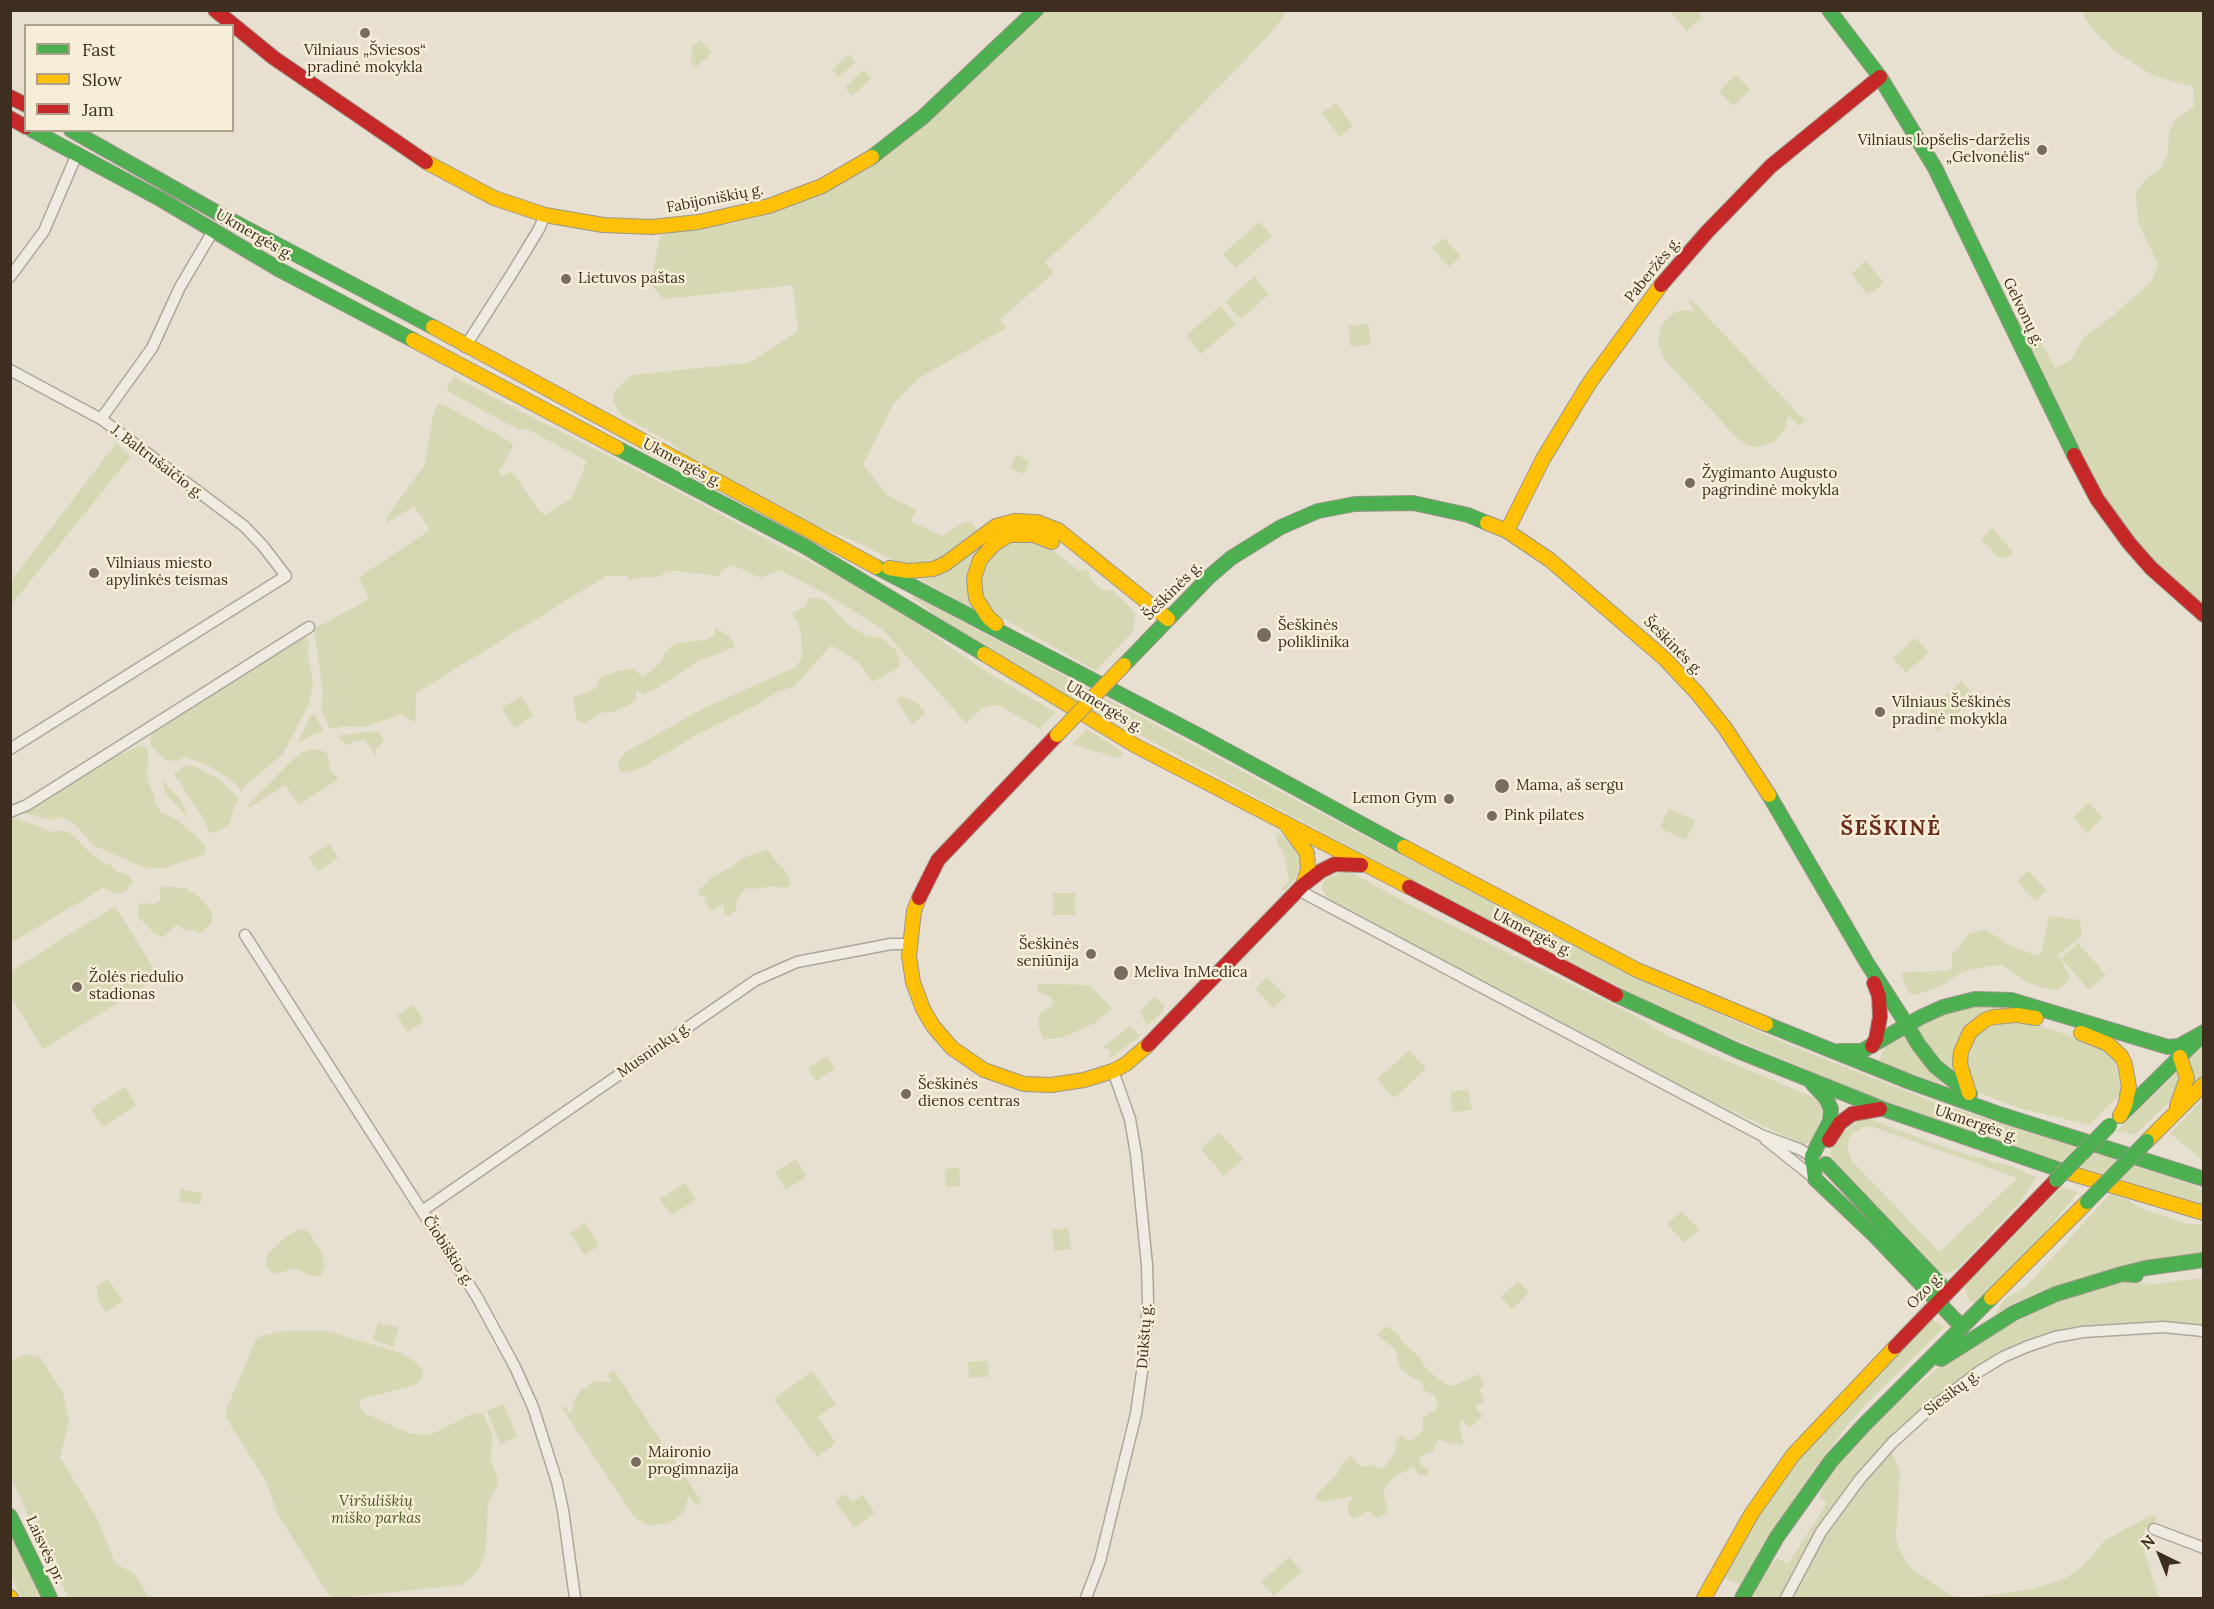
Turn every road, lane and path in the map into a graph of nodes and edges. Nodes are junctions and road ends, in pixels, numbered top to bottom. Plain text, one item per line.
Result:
1 (215, 10) edge
2 (1036, 10) edge
3 (1829, 10) edge
4 (232, 24) edge
5 (234, 25) edge
6 (1880, 77) junction
7 (10, 97) edge
8 (24, 104) edge
9 (10, 118) edge
10 (24, 126) edge
11 (36, 132) edge
12 (75, 132) edge
13 (77, 154) junction
14 (545, 214) junction
15 (223, 216) junction
16 (213, 231) junction
17 (10, 277) edge
18 (467, 344) junction
19 (454, 362) junction
20 (10, 370) edge
21 (101, 419) junction
22 (1507, 531) junction
23 (867, 562) junction
24 (2204, 615) edge
25 (1165, 622) junction
26 (309, 627) dead end
27 (1009, 636) junction
28 (10, 749) edge
29 (10, 812) edge
30 (1284, 823) junction
31 (1364, 865) junction
32 (1300, 887) junction
33 (245, 935) dead end
34 (910, 944) junction
35 (1867, 963) junction
36 (1906, 1024) junction
37 (2204, 1032) edge
38 (1872, 1046) junction
39 (2168, 1047) junction
40 (1828, 1050) junction
41 (2180, 1058) junction
42 (1113, 1071) junction
43 (1810, 1081) junction
44 (2204, 1084) edge
45 (1969, 1093) junction
46 (1883, 1109) junction
47 (2002, 1115) junction
48 (2172, 1116) junction
49 (2115, 1121) junction
50 (1761, 1135) junction
51 (1812, 1156) junction
52 (1826, 1164) junction
53 (1815, 1179) junction
54 (2204, 1179) edge
55 (422, 1211) junction
56 (2204, 1213) edge
57 (2204, 1260) edge
58 (2204, 1270) edge
59 (2122, 1274) junction
60 (1942, 1296) junction
61 (1967, 1322) junction
62 (2204, 1331) edge
63 (1909, 1380) junction
64 (10, 1516) edge
65 (2154, 1529) dead end
66 (2204, 1548) edge
67 (50, 1599) edge
68 (575, 1599) edge
69 (1086, 1599) edge
70 (1704, 1599) edge
71 (1742, 1599) edge
72 (1786, 1599) edge

1 - 4 main road, Fabijoniškių g.
2 - 14 main road, Fabijoniškių g.
3 - 6 main road, Gelvonų g.
5 - 14 main road, Fabijoniškių g.
6 - 22 main road, Paberžės g.
6 - 24 main road, Gelvonų g.
7 - 8 main road
9 - 10 main road
11 - 13 main road, Ukmergės g.
12 - 15 main road, Ukmergės g.
13 - 16 main road, Ukmergės g.
13 - 17 street
14 - 18 street
15 - 16 main road
15 - 18 main road, Ukmergės g.
16 - 19 main road, Ukmergės g.
16 - 21 street
18 - 19 street
18 - 23 main road, Ukmergės g.
19 - 30 main road, Ukmergės g.
20 - 21 street, J. Baltrušaičio g.
21 - 28 street, J. Baltrušaičio g.
22 - 25 main road, Šeškinės g.
22 - 35 main road, Šeškinės g.
23 - 25 main road
23 - 27 main road, Ukmergės g.
25 - 27 main road
25 - 34 main road, Šeškinės g., bridge
26 - 29 street
27 - 40 main road, Ukmergės g.
30 - 31 main road, Ukmergės g.
30 - 32 main road
31 - 32 main road, Šeškinės g.
31 - 43 main road, Ukmergės g.
32 - 42 main road, Šeškinės g.
32 - 50 street
33 - 55 street, Čiobiškio g.
34 - 42 main road, Šeškinės g.
34 - 55 street, Musninkų g.
35 - 36 main road, Šeškinės g.
35 - 38 main road
36 - 38 main road
36 - 39 main road
36 - 45 main road, Šeškinės g.
37 - 39 main road
37 - 41 main road, Ozo g.
38 - 40 main road
39 - 41 main road
40 - 47 main road, Ukmergės g.
41 - 48 main road
41 - 49 main road, Ozo g.
42 - 69 street, Dūkštų g.
43 - 46 main road, Ukmergės g.
43 - 51 main road
44 - 48 main road
45 - 47 main road, Šeškinės g.
45 - 49 main road
46 - 52 main road
46 - 56 main road, Ukmergės g.
47 - 54 main road, Ukmergės g.
48 - 61 main road, bridge
49 - 60 main road, Ozo g., bridge
50 - 51 street
50 - 53 street
51 - 52 street
51 - 53 main road
52 - 53 main road
52 - 60 main road
53 - 60 main road
55 - 68 street, Čiobiškio g.
57 - 59 main road
58 - 59 main road
59 - 63 main road
60 - 61 main road
60 - 70 main road, Ozo g.
61 - 63 main road
62 - 72 street, Siesikų g.
63 - 71 main road
64 - 67 main road, Laisvės pr.
65 - 66 street

